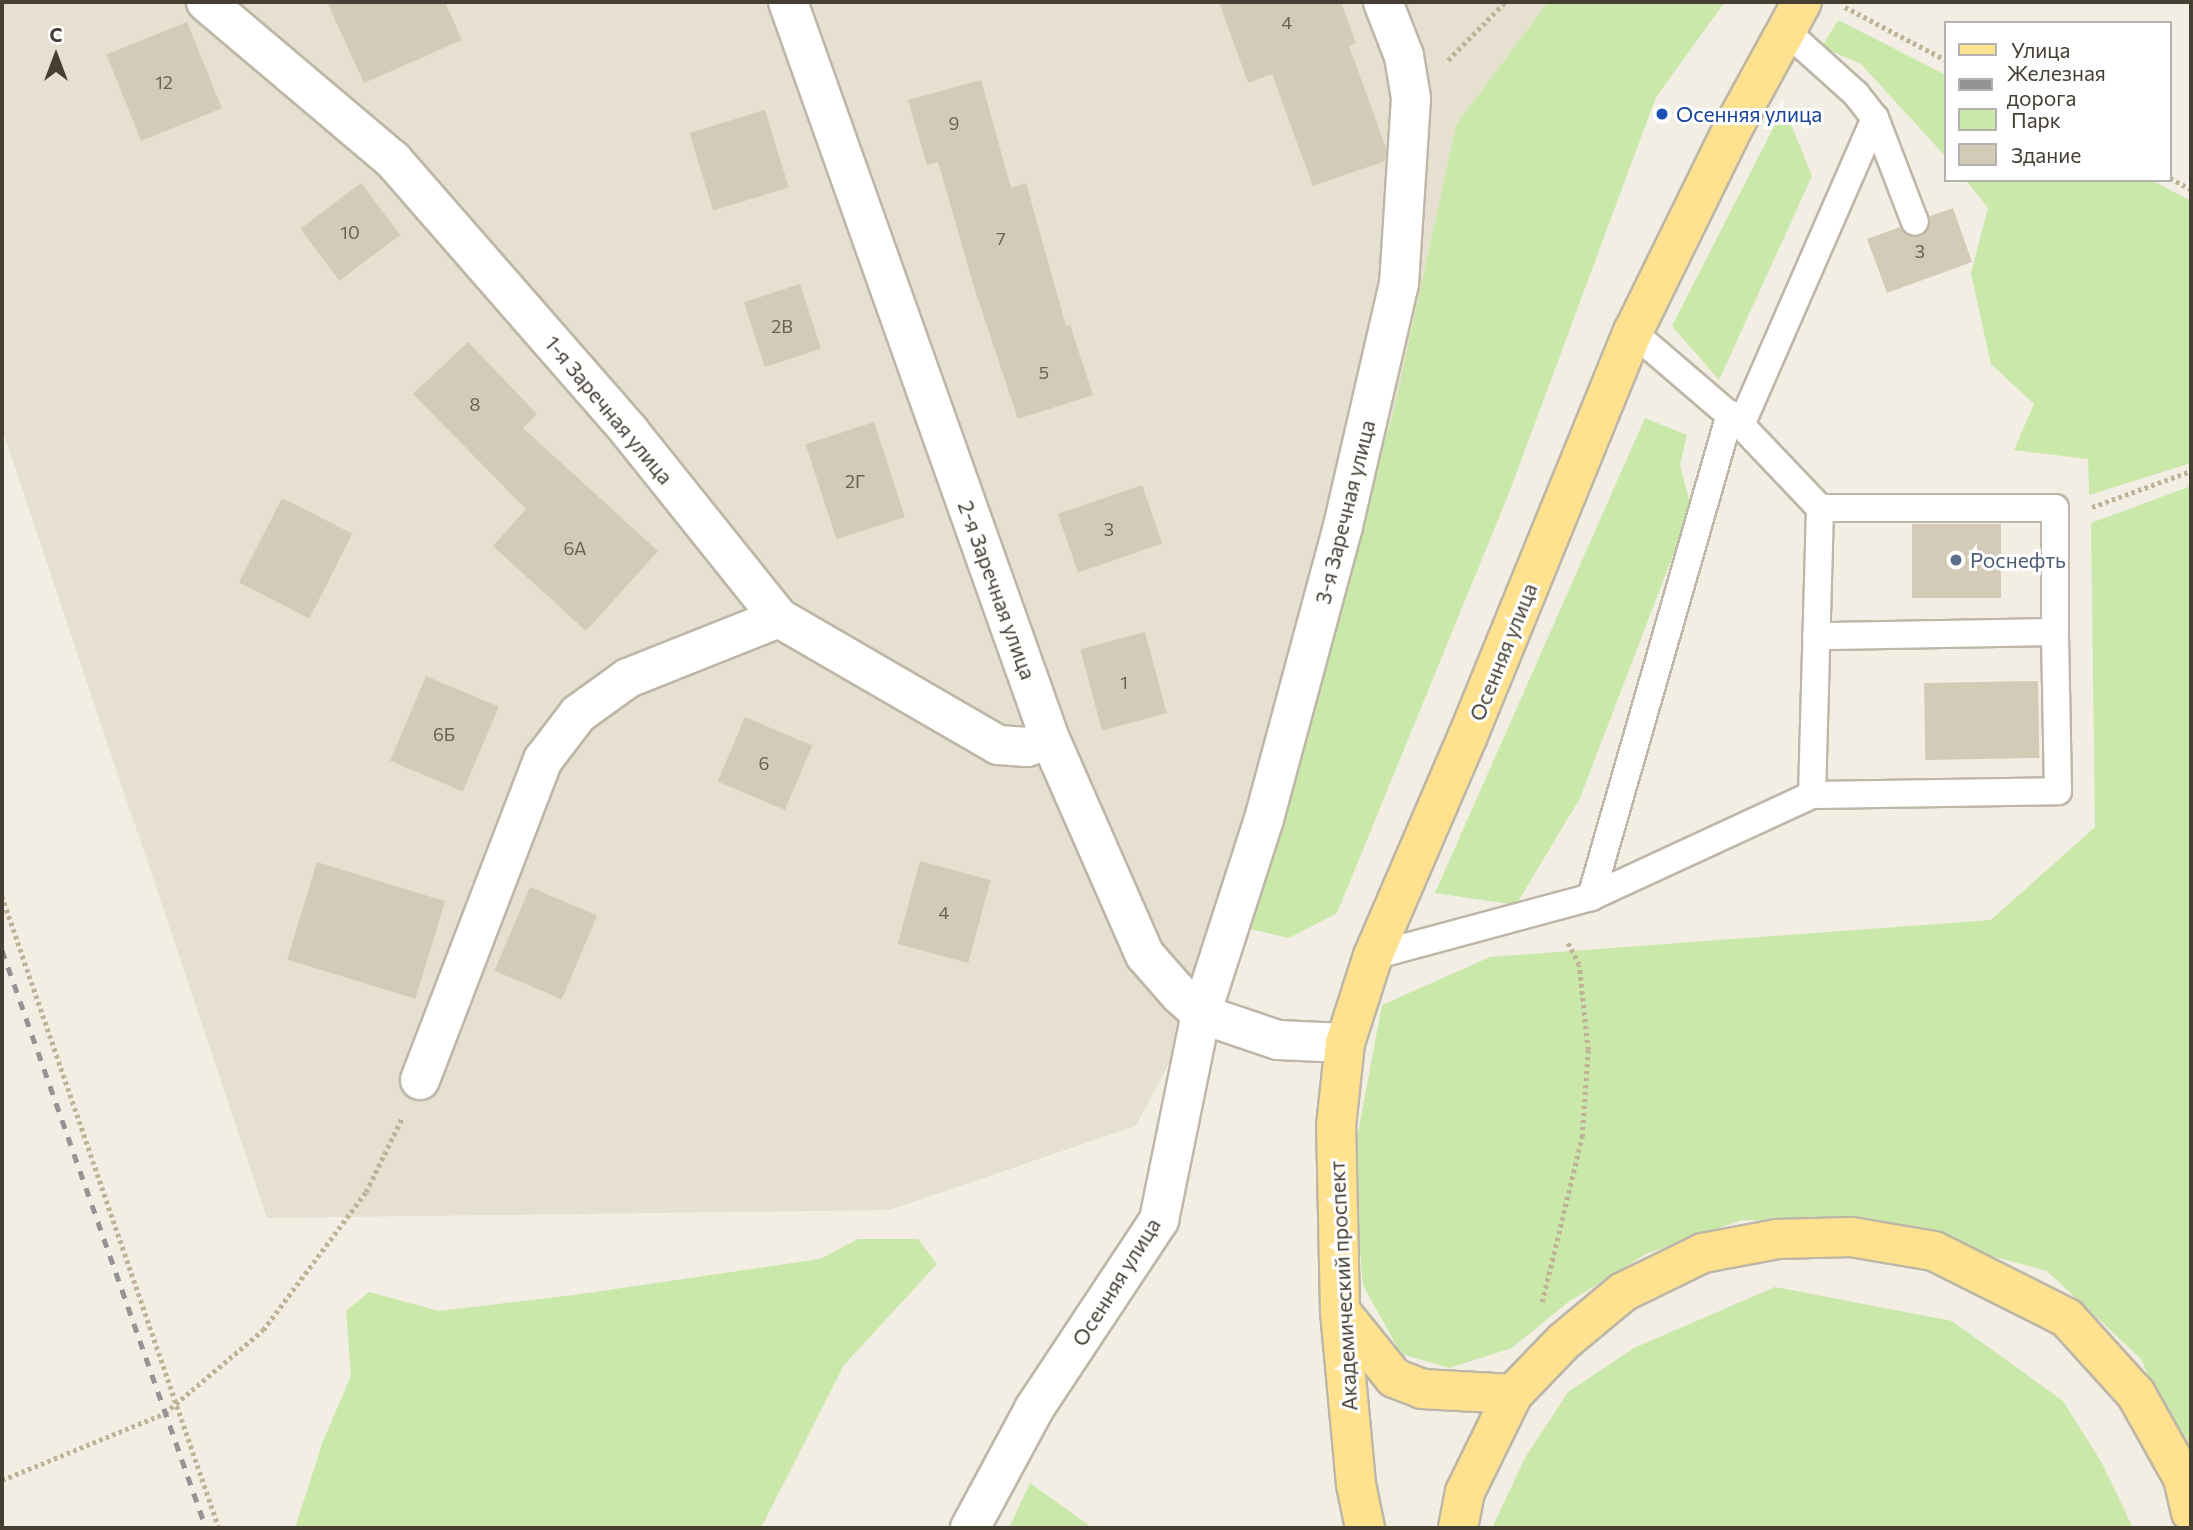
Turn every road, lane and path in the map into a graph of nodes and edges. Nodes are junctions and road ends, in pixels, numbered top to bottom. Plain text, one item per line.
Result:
1 (788, 2) edge
2 (1383, 2) edge
3 (1505, 2) edge
4 (220, 5) edge
5 (1844, 6) dead end
6 (1794, 17) edge
7 (1944, 59) edge
8 (1411, 98) junction
9 (1875, 118) junction
10 (2172, 179) edge
11 (2191, 189) edge
12 (1915, 222) dead end
13 (1633, 332) junction
14 (1736, 420) junction
15 (2191, 471) edge
16 (1820, 508) junction
17 (2055, 521) junction
18 (779, 618) junction
19 (2055, 632) junction
20 (1816, 636) junction
21 (1050, 740) junction
22 (1812, 795) junction
23 (2, 896) edge
24 (1591, 897) junction
25 (1508, 920) junction
26 (1373, 957) junction
27 (1201, 1014) junction
28 (1345, 1043) junction
29 (420, 1080) joint
30 (1541, 1306) dead end
31 (1340, 1311) junction
32 (1513, 1394) junction
33 (176, 1405) junction
34 (2, 1480) edge
35 (2191, 1513) edge
36 (219, 1528) edge
37 (970, 1528) edge
38 (1365, 1528) edge
39 (1458, 1528) edge

1 - 21 street, 2-я Заречная улица
2 - 8 street, 3-я Заречная улица
3 - 8 path
4 - 18 street, 1-я Заречная улица
5 - 7 path
6 - 9 lane
6 - 13 main road, Осенняя улица
8 - 27 street, 3-я Заречная улица
9 - 12 lane
9 - 14 lane
10 - 11 path
13 - 14 lane
13 - 26 main road, Осенняя улица
14 - 16 lane
14 - 24 lane
15 - 17 path
16 - 17 lane
16 - 20 lane
17 - 19 lane
18 - 21 street, 1-я Заречная улица
18 - 29 street
19 - 20 lane
19 - 22 lane
20 - 22 lane
21 - 27 street, 2-я Заречная улица
22 - 24 lane
23 - 33 path
24 - 25 lane
25 - 26 lane
25 - 30 path
26 - 28 main road, Осенняя улица
27 - 28 street, 2-я Заречная улица
27 - 37 street, Осенняя улица
28 - 31 main road, Академический проспект
29 - 33 path
31 - 32 main road
31 - 38 main road, Академический проспект
32 - 35 main road
32 - 39 main road
33 - 34 path
33 - 36 path

